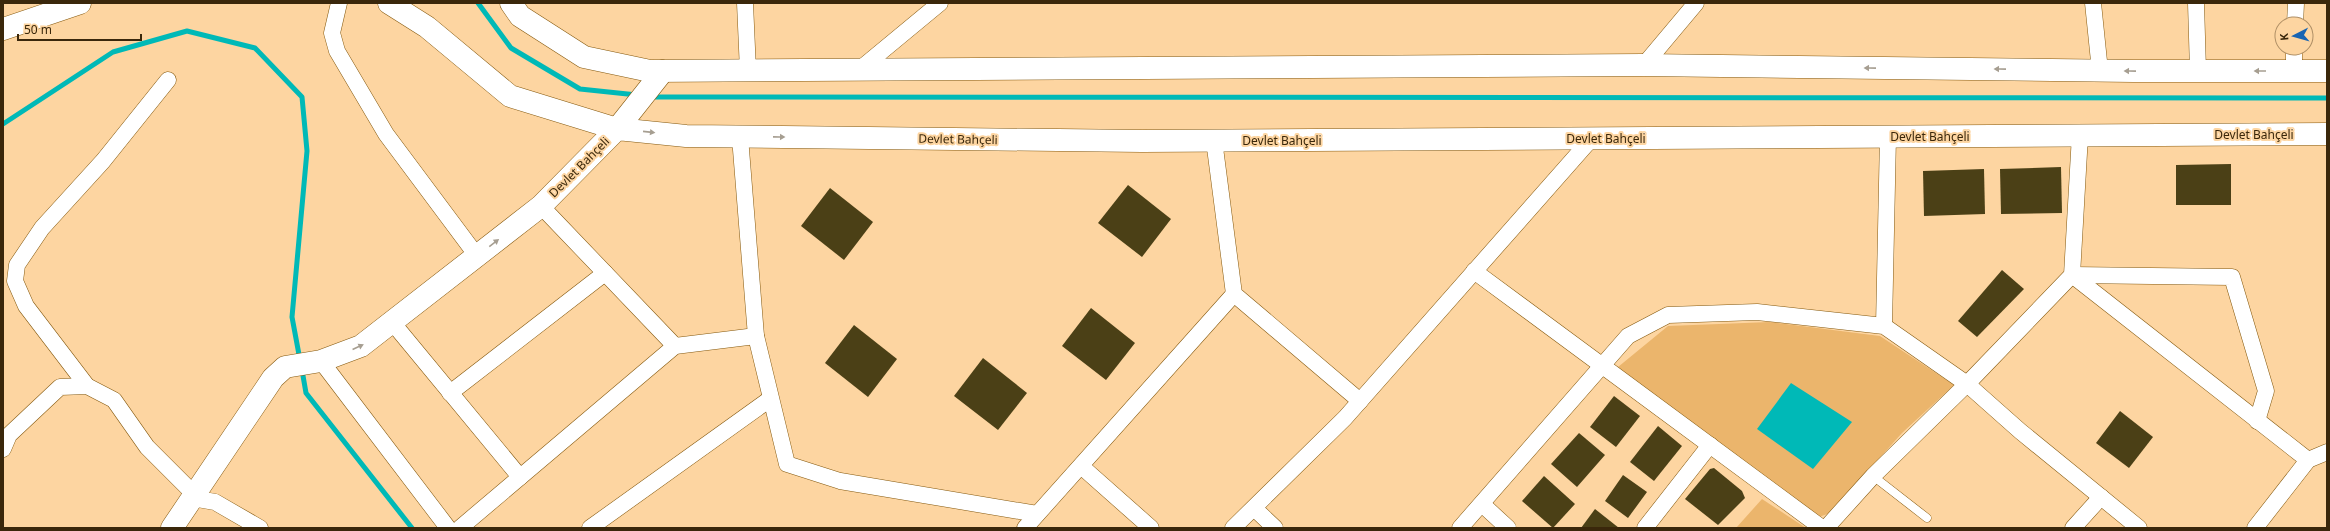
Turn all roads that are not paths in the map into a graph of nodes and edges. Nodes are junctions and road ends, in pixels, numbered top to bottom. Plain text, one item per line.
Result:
1 (80, 3) edge
2 (339, 3) edge
3 (389, 3) edge
4 (511, 3) edge
5 (745, 3) edge
6 (940, 3) edge
7 (1696, 3) edge
8 (2093, 3) edge
9 (2196, 3) edge
10 (2296, 3) edge
11 (2295, 16) edge
12 (3, 29) edge
13 (2294, 56) edge
14 (1644, 65) junction
15 (748, 70) junction
16 (859, 70) junction
17 (663, 71) junction
18 (2100, 71) junction
19 (2198, 71) junction
20 (2294, 71) junction
21 (2327, 71) edge
22 (168, 80) dead end
23 (616, 129) junction
24 (2327, 134) edge
25 (2080, 135) junction
26 (1888, 136) junction
27 (740, 137) junction
28 (1592, 138) junction
29 (1214, 140) junction
30 (541, 206) junction
31 (477, 256) junction
32 (1474, 271) junction
33 (605, 273) junction
34 (2072, 274) junction
35 (1234, 294) junction
36 (392, 322) junction
37 (1884, 326) junction
38 (756, 336) junction
39 (675, 346) junction
40 (321, 361) junction
41 (1602, 366) junction
42 (1967, 384) junction
43 (87, 386) junction
44 (450, 393) junction
45 (770, 399) junction
46 (1360, 401) junction
47 (2257, 421) junction
48 (1710, 445) junction
49 (3, 449) edge
50 (2327, 452) edge
51 (2308, 460) junction
52 (1080, 466) junction
53 (1873, 476) junction
54 (520, 477) junction
55 (193, 496) junction
56 (2101, 497) junction
57 (1482, 504) junction
58 (1254, 508) junction
59 (1037, 514) junction
60 (1927, 518) dead end
61 (172, 528) edge
62 (260, 528) edge
63 (448, 528) edge
64 (460, 528) edge
65 (590, 528) edge
66 (1025, 528) edge
67 (1151, 528) edge
68 (1233, 528) edge
69 (1275, 528) edge
70 (1460, 528) edge
71 (1508, 528) edge
72 (1645, 528) edge
73 (1822, 528) edge
74 (1826, 528) edge
75 (2073, 528) edge
76 (2139, 528) edge
77 (2255, 528) edge

1 - 12 street
2 - 31 street
3 - 23 street
4 - 17 street
5 - 15 street
6 - 16 street
7 - 14 street
8 - 18 street
9 - 19 street
10 - 11 street
13 - 20 street
14 - 16 street
18 -> 14 street
15 - 16 street
15 - 17 street
17 - 23 street
19 -> 18 street
20 -> 19 street
20 - 21 street
22 - 43 street
23 -> 27 street, Devlet Bahçeli
23 - 30 street, Devlet Bahçeli
24 - 25 street, Devlet Bahçeli
25 - 26 street, Devlet Bahçeli
25 - 34 street
26 - 28 street, Devlet Bahçeli
26 - 37 street
27 -> 29 street, Devlet Bahçeli
27 - 38 street
28 - 29 street, Devlet Bahçeli
28 - 32 street
29 - 35 street
31 -> 30 street, Devlet Bahçeli
30 - 33 street
31 - 36 street, Devlet Bahçeli
32 - 41 street
32 - 46 street
33 - 39 street
33 - 44 street
34 - 42 street
34 - 47 street
34 - 47 street
35 - 46 street
35 - 52 street
40 -> 36 street, Devlet Bahçeli
36 - 44 street
37 - 41 street
37 - 42 street
38 - 39 street
38 - 45 street
39 - 54 street
40 - 55 street, Devlet Bahçeli
40 - 63 street
41 - 48 street
41 - 57 street
42 - 53 street
42 - 56 street
43 - 49 street
43 - 55 street
44 - 54 street
45 - 59 street
45 - 65 street
46 - 58 street
47 - 51 street
48 - 72 street
48 - 73 street
50 - 51 street
51 - 77 street
52 - 59 street
52 - 67 street
53 - 60 lane
53 - 74 street
54 - 64 street
55 - 61 street
55 - 62 street
56 - 75 street
56 - 76 street
57 - 70 street
57 - 71 street
58 - 68 street
58 - 69 street
59 - 66 street

